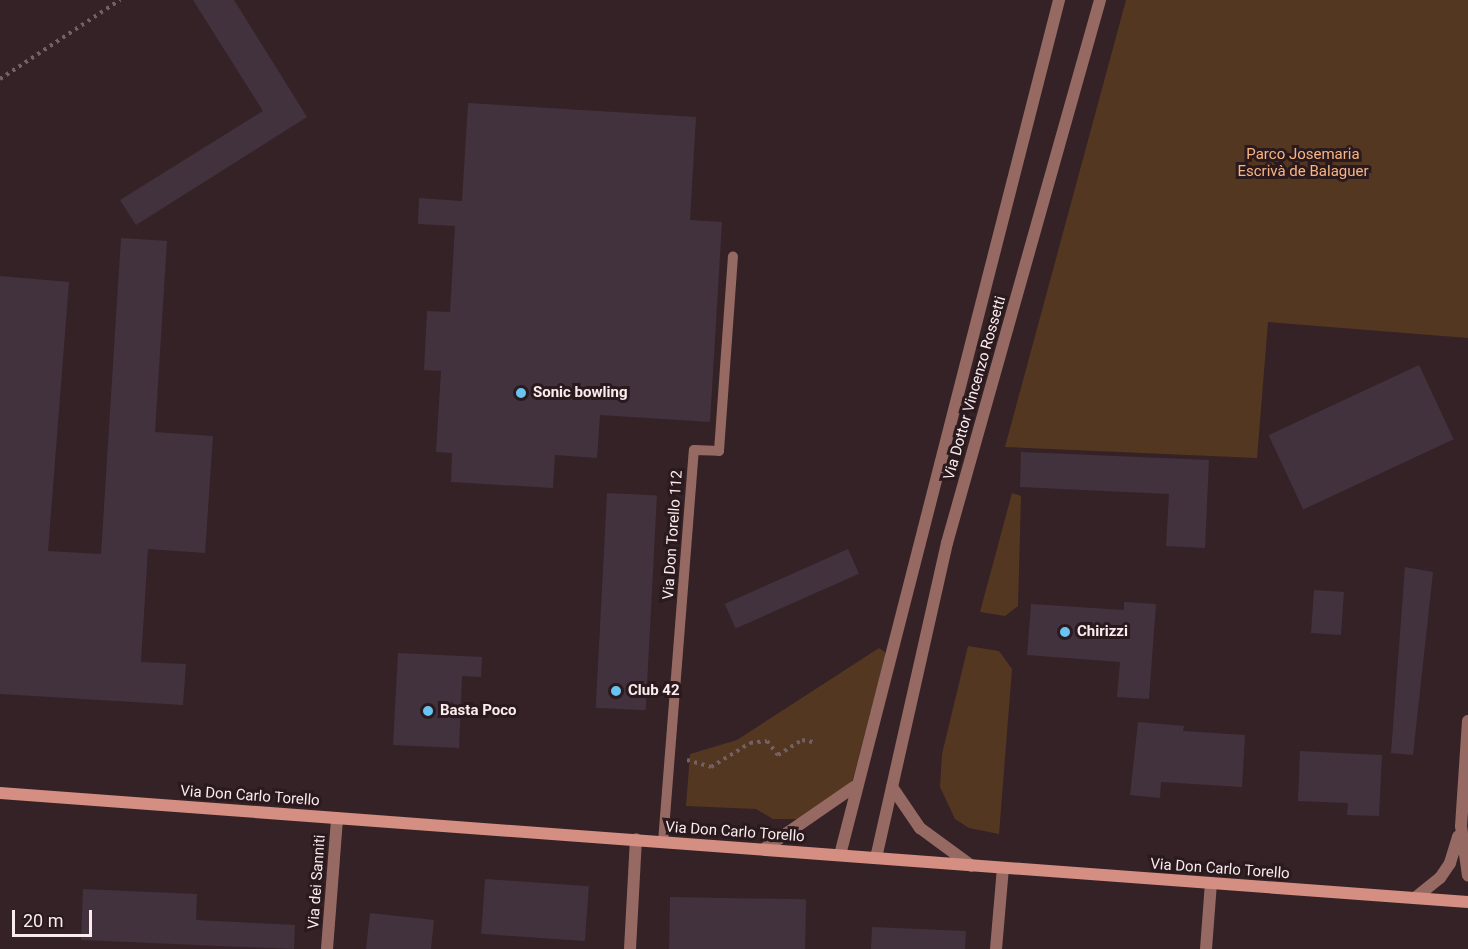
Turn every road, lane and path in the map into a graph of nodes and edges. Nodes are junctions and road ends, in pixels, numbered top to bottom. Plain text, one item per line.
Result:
1 (120, 0) edge
2 (1059, 0) edge
3 (1100, 0) edge
4 (0, 79) edge
5 (732, 257) dead end
6 (1468, 721) edge
7 (813, 742) dead end
8 (671, 759) junction
9 (854, 787) junction
10 (892, 787) junction
11 (0, 793) edge
12 (337, 818) junction
13 (1461, 826) junction
14 (636, 839) junction
15 (663, 842) junction
16 (764, 849) junction
17 (840, 855) junction
18 (876, 858) junction
19 (972, 866) junction
20 (1003, 868) junction
21 (1468, 876) edge
22 (1211, 884) junction
23 (1415, 898) junction
24 (1468, 902) edge
25 (327, 949) edge
26 (630, 949) edge
27 (996, 949) edge
28 (1206, 949) edge

1 - 4 path
2 - 9 street, Via Dottor Vincenzo Rossetti
3 - 10 street, Via Dottor Vincenzo Rossetti
5 - 8 lane, Via Don Torello 112
6 - 13 street
7 - 8 path
8 - 15 lane, Via Don Torello 112
9 - 16 street
9 - 17 street, Via Dottor Vincenzo Rossetti
10 - 18 street, Via Dottor Vincenzo Rossetti
10 - 19 street
11 - 12 main road, Via Don Carlo Torello
12 - 14 main road, Via Don Carlo Torello
12 - 25 street, Via dei Sanniti
13 - 21 street
13 - 23 street
14 - 15 main road, Via Don Carlo Torello
14 - 26 street
15 - 16 main road, Via Don Carlo Torello
16 - 17 main road, Via Don Carlo Torello
17 - 18 main road, Via Don Carlo Torello
18 - 19 main road, Via Don Carlo Torello
19 - 20 main road, Via Don Carlo Torello
20 - 22 main road, Via Don Carlo Torello
20 - 27 street
22 - 23 main road, Via Don Carlo Torello
22 - 28 street
23 - 24 main road, Via Don Carlo Torello

